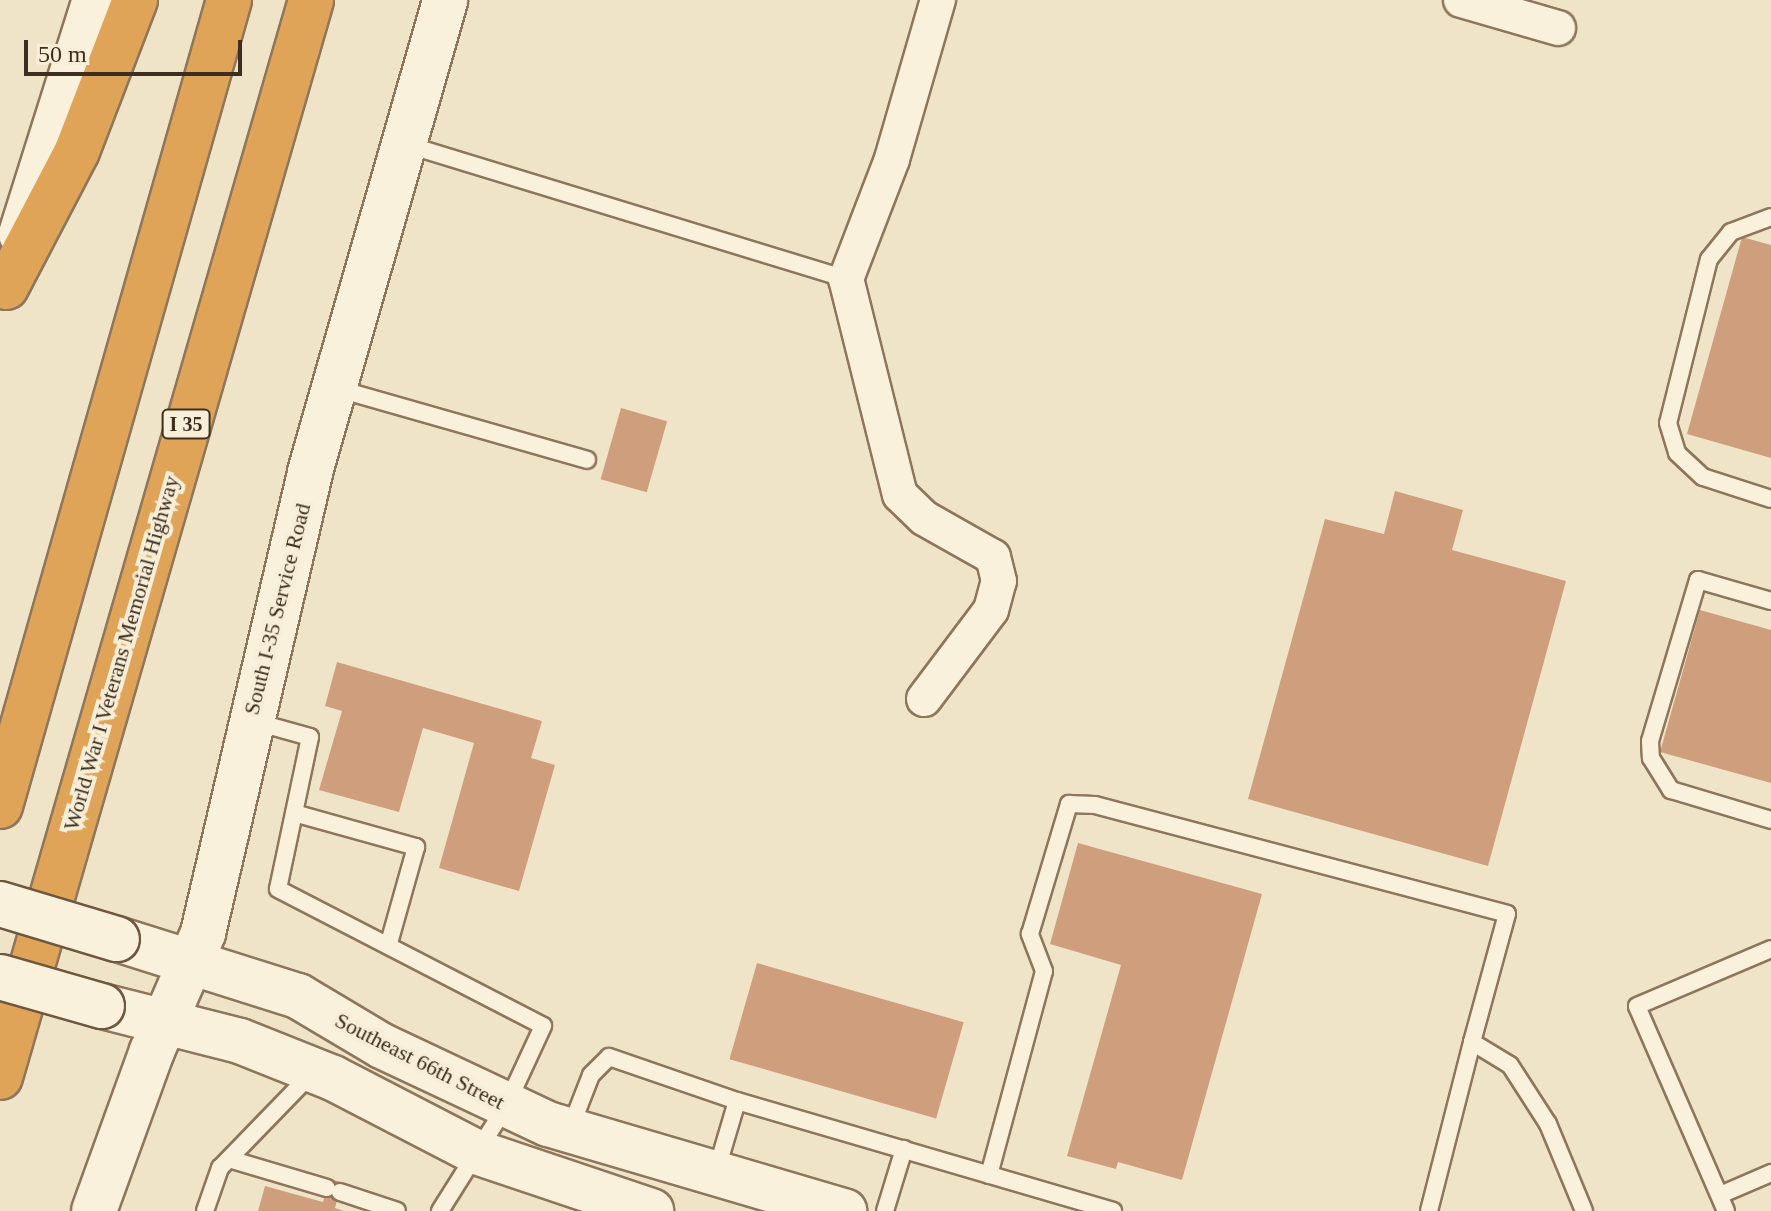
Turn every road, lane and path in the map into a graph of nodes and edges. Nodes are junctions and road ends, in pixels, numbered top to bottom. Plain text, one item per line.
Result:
1 (95, 0) edge
2 (135, 0) edge
3 (229, 0) edge
4 (311, 0) edge
5 (445, 0) edge
6 (938, 0) edge
7 (1461, 0) edge
8 (1558, 28) dead end
9 (404, 143) junction
10 (1771, 217) edge
11 (846, 279) junction
12 (3, 296) edge
13 (334, 388) junction
14 (587, 460) dead end
15 (1771, 499) edge
16 (1771, 601) edge
17 (924, 699) dead end
18 (250, 721) junction
19 (0, 806) edge
20 (294, 813) junction
21 (1771, 820) edge
22 (0, 904) edge
23 (389, 943) junction
24 (1771, 949) edge
25 (192, 960) junction
26 (0, 977) edge
27 (164, 1024) junction
28 (1472, 1042) junction
29 (315, 1070) junction
30 (0, 1077) edge
31 (737, 1101) junction
32 (506, 1106) junction
33 (569, 1131) junction
34 (904, 1149) junction
35 (476, 1152) junction
36 (229, 1159) junction
37 (1771, 1173) edge
38 (715, 1174) junction
39 (989, 1175) junction
40 (1723, 1203) edge
41 (94, 1211) edge
42 (205, 1211) edge
43 (397, 1211) edge
44 (440, 1211) edge
45 (651, 1211) edge
46 (844, 1211) edge
47 (885, 1211) edge
48 (1113, 1211) edge
49 (1429, 1211) edge
50 (1584, 1211) edge

1 - 12 main road
2 - 12 highway
3 - 19 highway
4 - 30 highway, World War I Veterans Memorial Highway / I 35
5 - 9 main road, South I-35 Service Road
6 - 11 street
7 - 8 street
9 - 11 lane
9 - 13 main road, South I-35 Service Road
10 - 15 lane
11 - 17 street
13 - 14 lane
13 - 18 main road, South I-35 Service Road
16 - 21 lane
18 - 20 lane
18 - 25 main road, South I-35 Service Road
20 - 23 lane
20 - 23 lane
22 - 25 main road, Southeast 66th Street, bridge
23 - 32 lane
24 - 40 lane
25 - 27 main road, South I-35 Service Road
25 - 32 main road, Southeast 66th Street
26 - 27 main road, bridge
27 - 29 main road
27 - 41 main road, South I-35 Service Road
28 - 39 lane
28 - 49 lane
28 - 50 lane
29 - 35 main road
29 - 36 lane
31 - 33 lane
31 - 34 lane
31 - 38 lane
32 - 33 main road, Southeast 66th Street
32 - 35 lane
33 - 38 main road, Southeast 66th Street
34 - 39 lane
34 - 47 lane
35 - 44 lane
35 - 45 main road
36 - 42 lane
36 - 43 lane
37 - 40 lane
38 - 46 main road, Southeast 66th Street
39 - 48 lane

